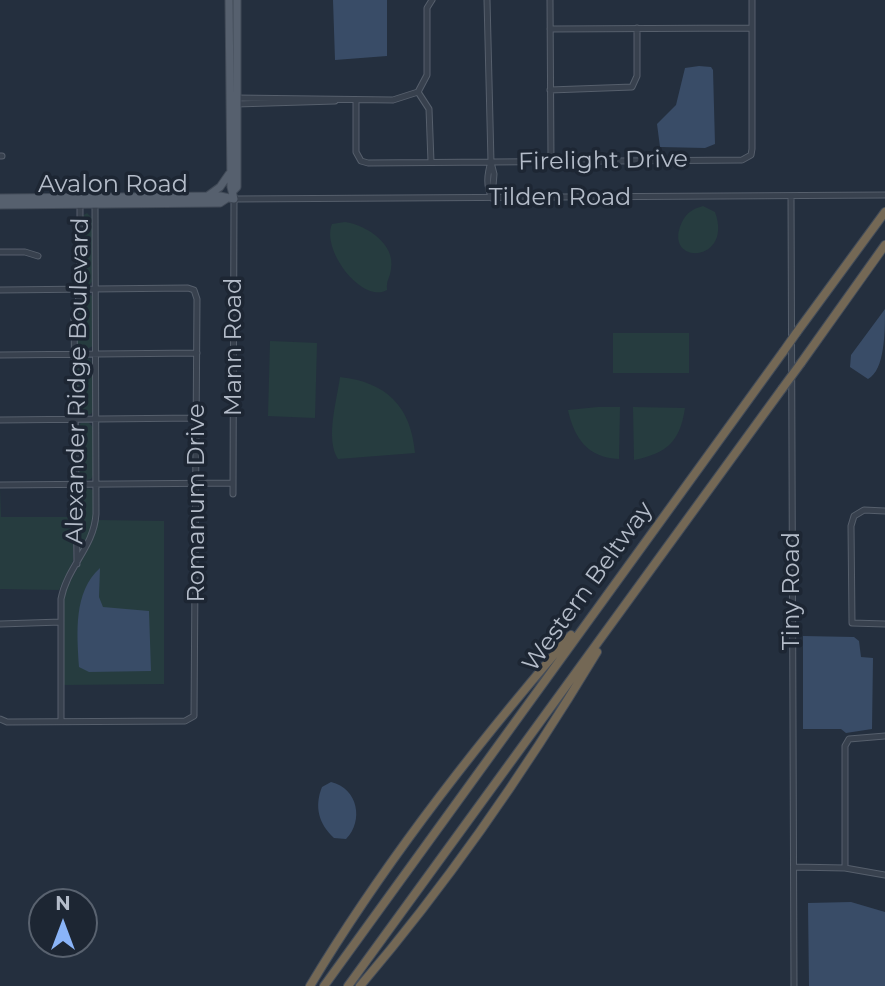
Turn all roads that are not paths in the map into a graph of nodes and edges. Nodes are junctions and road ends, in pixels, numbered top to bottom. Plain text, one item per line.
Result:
1 (229, 0) edge
2 (237, 0) edge
3 (432, 0) edge
4 (487, 0) edge
5 (550, 0) edge
6 (751, 0) edge
7 (752, 28) junction
8 (550, 29) junction
9 (637, 29) junction
10 (550, 90) junction
11 (418, 92) junction
12 (356, 100) junction
13 (234, 101) junction
14 (431, 162) junction
15 (491, 162) junction
16 (551, 162) junction
17 (231, 167) junction
18 (234, 190) junction
19 (885, 195) edge
20 (207, 196) junction
21 (791, 196) junction
22 (0, 198) edge
23 (492, 198) junction
24 (230, 199) junction
25 (80, 201) junction
26 (95, 201) junction
27 (0, 205) edge
28 (885, 212) edge
29 (885, 245) edge
30 (0, 252) edge
31 (38, 256) dead end
32 (80, 289) junction
33 (95, 289) junction
34 (0, 290) edge
35 (197, 353) junction
36 (74, 354) junction
37 (95, 354) junction
38 (0, 355) edge
39 (197, 418) junction
40 (96, 419) junction
41 (0, 420) edge
42 (74, 420) junction
43 (233, 483) junction
44 (75, 484) junction
45 (97, 484) junction
46 (197, 484) junction
47 (0, 485) edge
48 (233, 494) dead end
49 (885, 511) edge
50 (77, 564) junction
51 (603, 599) junction
52 (626, 606) junction
53 (61, 622) junction
54 (0, 624) edge
55 (885, 624) edge
56 (0, 719) edge
57 (61, 722) junction
58 (885, 736) edge
59 (793, 867) junction
60 (845, 868) junction
61 (885, 875) edge
62 (310, 986) edge
63 (324, 986) edge
64 (348, 986) edge
65 (360, 986) edge
66 (794, 986) edge

1 - 13 main road
2 - 13 main road
3 - 11 street
4 - 15 street
5 - 8 street
6 - 7 street, Firelight Drive
7 - 9 street
7 - 16 street, Firelight Drive
8 - 9 street
8 - 10 street
9 - 10 street
10 - 16 street
11 - 12 street
11 - 14 street
12 - 13 street
12 - 14 street, Firelight Drive
13 - 17 main road
13 - 18 main road
14 - 15 street, Firelight Drive
15 - 16 street, Firelight Drive
15 - 23 street
17 - 18 main road
17 - 20 main road
18 - 24 main road
19 - 21 street, Tilden Road
20 - 24 main road, Avalon Road
20 - 26 main road, Avalon Road
21 - 23 street, Tilden Road
21 - 59 street, Tiny Road
22 - 25 main road, Avalon Road
23 - 24 street, Tilden Road
24 - 26 main road, Avalon Road
24 - 43 street, Mann Road
25 - 26 main road, Avalon Road
25 - 27 main road, Avalon Road
25 - 32 street, Alexander Ridge Boulevard
26 - 33 street, Alexander Ridge Boulevard
28 - 51 highway, Western Beltway, bridge
29 - 52 highway, Western Beltway, bridge
30 - 31 street
32 - 33 street
32 - 34 street
32 - 36 street, Alexander Ridge Boulevard
33 - 35 street, Romanum Drive
33 - 37 street, Alexander Ridge Boulevard
35 - 37 street
35 - 39 street, Romanum Drive
36 - 37 street
36 - 38 street
36 - 42 street, Alexander Ridge Boulevard
37 - 40 street, Alexander Ridge Boulevard
39 - 40 street
39 - 46 street, Romanum Drive
40 - 42 street
40 - 45 street, Alexander Ridge Boulevard
41 - 42 street
42 - 44 street, Alexander Ridge Boulevard
43 - 46 street
43 - 48 street, Mann Road
44 - 45 street
44 - 47 street
44 - 50 street, Alexander Ridge Boulevard
45 - 46 street
45 - 50 street, Alexander Ridge Boulevard
46 - 57 street, Romanum Drive
49 - 55 street
50 - 53 street, Alexander Ridge Boulevard
51 - 62 highway
51 - 63 highway, Western Beltway
52 - 64 highway, Western Beltway
52 - 65 highway
53 - 54 street
53 - 57 street, Alexander Ridge Boulevard
56 - 57 street
58 - 60 street
59 - 60 street
59 - 66 street, Tiny Road
60 - 61 street

